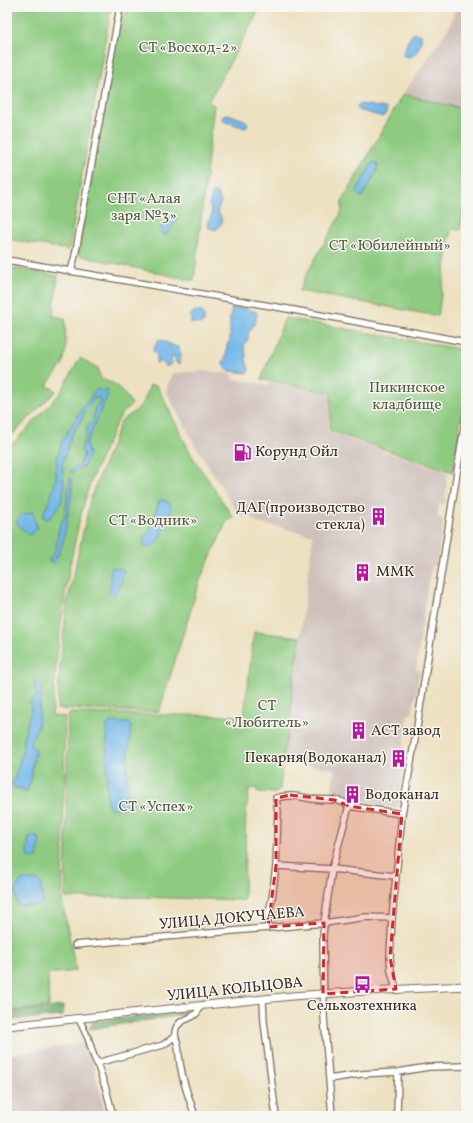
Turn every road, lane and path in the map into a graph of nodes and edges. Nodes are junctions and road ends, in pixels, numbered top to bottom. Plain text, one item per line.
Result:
1 (120, 7) edge
2 (7, 260) edge
3 (71, 271) junction
4 (466, 342) edge
5 (466, 415) edge
6 (349, 806) junction
7 (402, 814) junction
8 (276, 866) junction
9 (332, 869) junction
10 (395, 876) junction
11 (392, 918) junction
12 (324, 923) junction
13 (268, 928) junction
14 (74, 945) dead end
15 (466, 986) edge
16 (396, 989) junction
17 (323, 994) junction
18 (263, 999) junction
19 (200, 1006) junction
20 (79, 1019) junction
21 (7, 1026) edge
22 (174, 1037) junction
23 (97, 1063) junction
24 (466, 1066) edge
25 (398, 1072) junction
26 (329, 1079) junction
27 (113, 1116) edge
28 (195, 1116) edge
29 (276, 1116) edge
30 (332, 1116) edge
31 (397, 1116) edge

1 - 3 street
2 - 3 street
3 - 4 street
5 - 7 street
6 - 7 street
6 - 8 street
6 - 9 street
7 - 10 street
8 - 9 street
8 - 13 street
9 - 10 street
9 - 12 street
10 - 11 street
11 - 12 street, УЛИЦА ДОКУЧАЕВА
11 - 16 street
12 - 13 street, УЛИЦА ДОКУЧАЕВА
12 - 17 street
13 - 14 street, УЛИЦА ДОКУЧАЕВА
15 - 16 main road, УЛИЦА КОЛЬЦОВА
16 - 17 main road, УЛИЦА КОЛЬЦОВА
17 - 18 main road, УЛИЦА КОЛЬЦОВА
17 - 26 street
18 - 19 main road, УЛИЦА КОЛЬЦОВА
18 - 29 street
19 - 20 main road, УЛИЦА КОЛЬЦОВА
19 - 22 street
20 - 21 main road, УЛИЦА КОЛЬЦОВА
20 - 23 street
22 - 23 street
22 - 28 street
23 - 27 street
24 - 25 street
25 - 26 street
25 - 31 street
26 - 30 street

